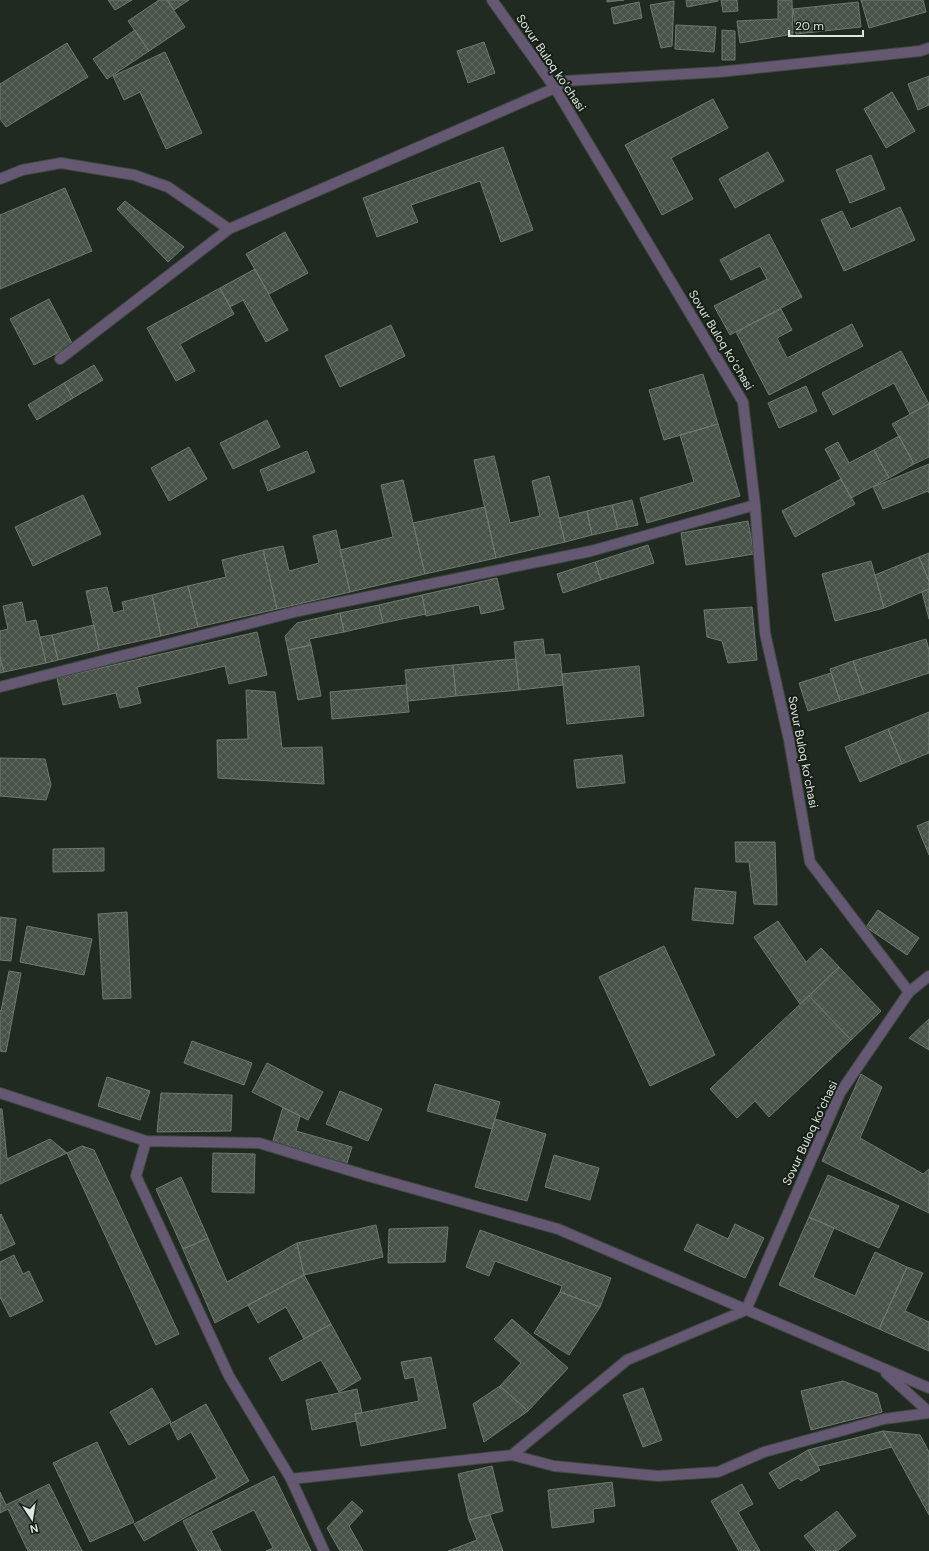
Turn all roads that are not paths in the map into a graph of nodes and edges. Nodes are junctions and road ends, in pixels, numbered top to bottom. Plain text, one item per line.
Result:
1 (492, 0) edge
2 (929, 48) edge
3 (555, 88) junction
4 (0, 179) edge
5 (228, 229) junction
6 (60, 359) dead end
7 (755, 504) junction
8 (0, 687) edge
9 (929, 976) edge
10 (909, 992) junction
11 (0, 1093) edge
12 (146, 1141) junction
13 (746, 1310) junction
14 (882, 1368) junction
15 (929, 1388) edge
16 (929, 1412) edge
17 (512, 1455) junction
18 (291, 1479) junction
19 (324, 1551) edge

1 - 3 street, Sovur Buloq koʻchasi
2 - 3 street
3 - 5 street
3 - 7 street, Sovur Buloq koʻchasi
4 - 5 street
5 - 6 street
7 - 8 street
7 - 10 street, Sovur Buloq koʻchasi
9 - 10 street
10 - 13 street, Sovur Buloq koʻchasi
11 - 12 street
12 - 13 street
12 - 18 street
13 - 14 street
13 - 17 street
14 - 15 street
14 - 16 street
16 - 17 street
17 - 18 street
18 - 19 street

